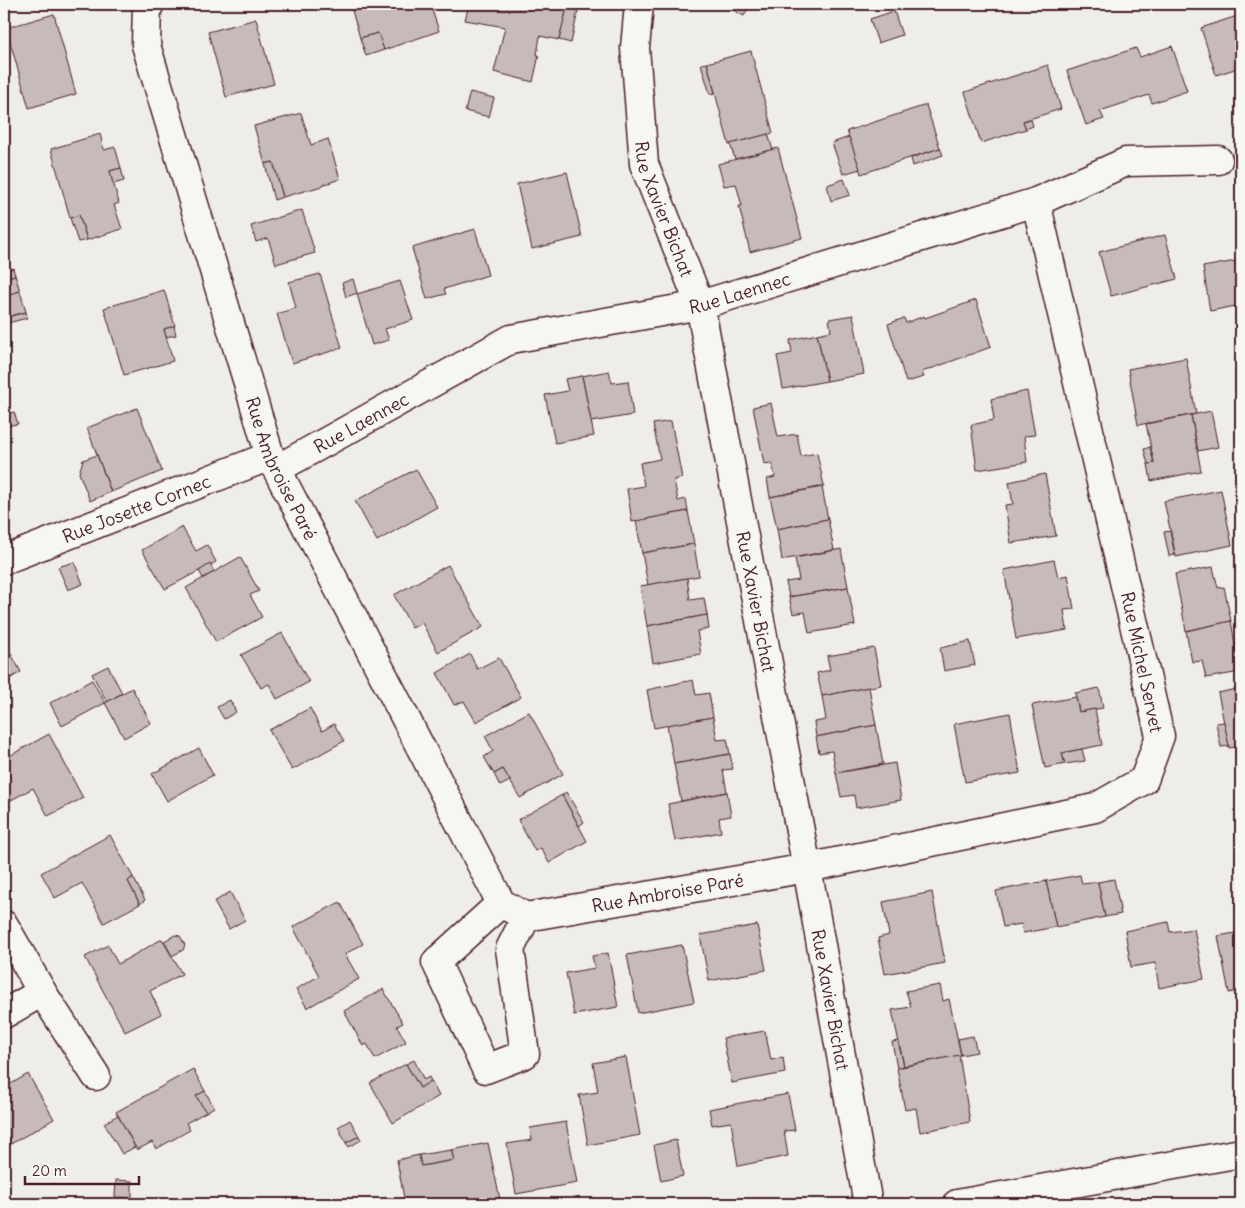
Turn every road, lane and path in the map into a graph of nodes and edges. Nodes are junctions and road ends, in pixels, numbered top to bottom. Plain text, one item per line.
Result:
1 (150, 4) edge
2 (639, 4) edge
3 (1218, 160) dead end
4 (1036, 202) junction
5 (700, 305) junction
6 (273, 462) junction
7 (4, 560) edge
8 (807, 868) junction
9 (501, 903) junction
10 (526, 916) junction
11 (4, 924) edge
12 (42, 992) junction
13 (4, 1014) edge
14 (96, 1076) dead end
15 (1241, 1153) edge
16 (868, 1204) edge
17 (957, 1204) edge

1 - 6 street, Rue Ambroise Paré
2 - 5 street, Rue Xavier Bichat
3 - 4 street, Rue Laennec
4 - 5 street, Rue Laennec
4 - 8 street, Rue Michel Servet
5 - 6 street, Rue Laennec
5 - 8 street, Rue Xavier Bichat
6 - 7 street, Rue Josette Cornec
6 - 9 street, Rue Ambroise Paré
8 - 10 street, Rue Ambroise Paré
8 - 16 street, Rue Xavier Bichat
9 - 10 street
9 - 10 street
11 - 12 street
12 - 13 street
12 - 14 street
15 - 17 street

